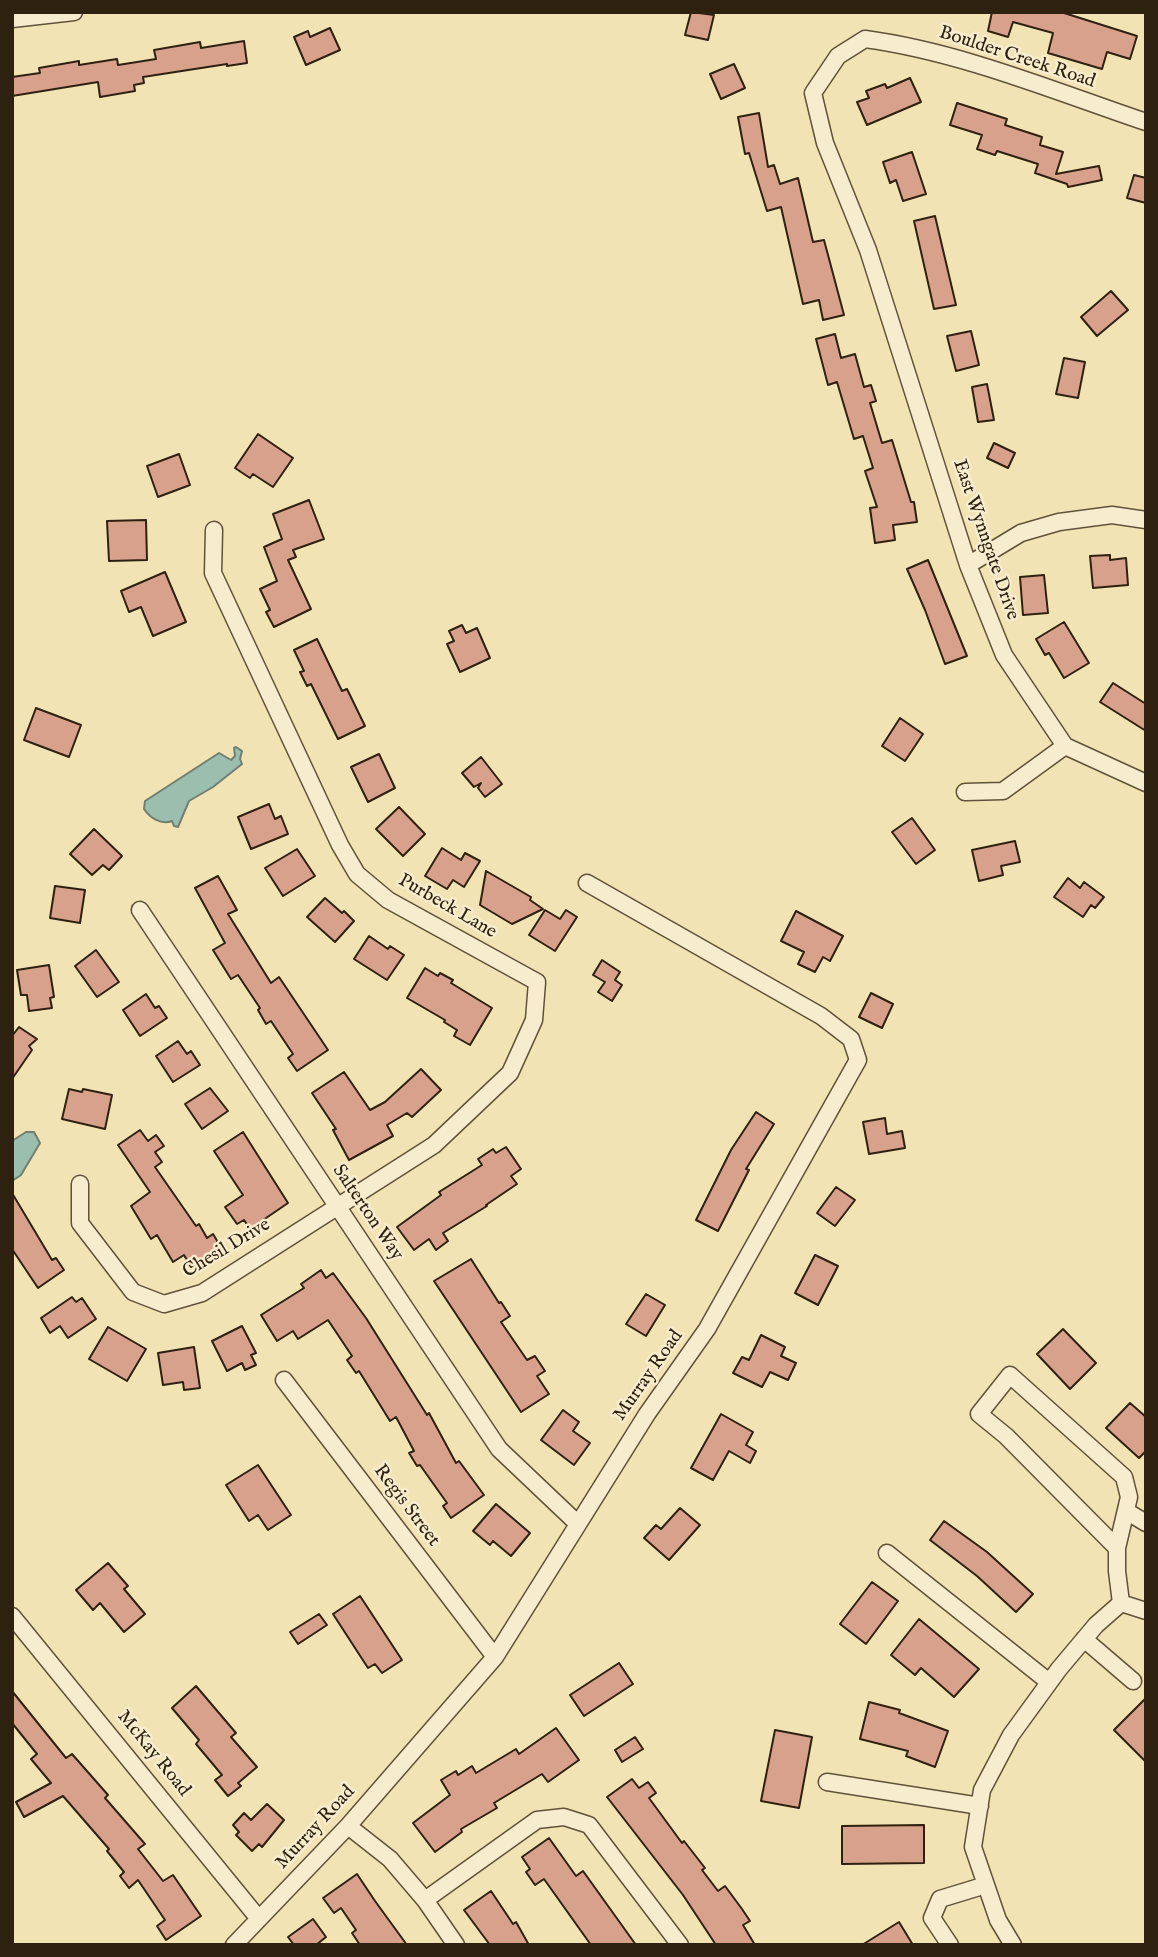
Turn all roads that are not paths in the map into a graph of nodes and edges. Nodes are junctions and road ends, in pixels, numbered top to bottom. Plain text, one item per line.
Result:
1 (74, 12) edge
2 (12, 19) edge
3 (1146, 122) edge
4 (868, 250) joint
5 (1146, 520) edge
6 (214, 530) dead end
7 (968, 565) junction
8 (1065, 746) junction
9 (1146, 783) edge
10 (965, 792) dead end
11 (587, 883) dead end
12 (140, 910) dead end
13 (80, 1184) dead end
14 (337, 1205) junction
15 (284, 1380) dead end
16 (1126, 1511) junction
17 (1146, 1522) edge
18 (578, 1524) junction
19 (1117, 1548) junction
20 (887, 1553) dead end
21 (1121, 1603) junction
22 (1146, 1611) edge
23 (12, 1616) edge
24 (1084, 1639) junction
25 (495, 1657) junction
26 (1133, 1681) dead end
27 (1049, 1682) junction
28 (827, 1782) dead end
29 (980, 1806) junction
30 (348, 1826) junction
31 (986, 1885) junction
32 (425, 1900) junction
33 (259, 1919) junction
34 (234, 1945) edge
35 (456, 1945) edge
36 (680, 1945) edge
37 (950, 1945) edge
38 (1013, 1945) edge

1 - 2 street
3 - 4 street, Boulder Creek Road
4 - 7 street, East Wynngate Drive
5 - 7 street
6 - 14 street, Purbeck Lane
7 - 8 street, East Wynngate Drive
8 - 9 street
8 - 10 street
11 - 18 street, Murray Road
12 - 14 street, Salterton Way
13 - 14 street, Chesil Drive
14 - 18 street, Salterton Way
15 - 25 street, Regis Street
16 - 17 street
16 - 19 street
16 - 19 street
18 - 25 street, Murray Road
19 - 21 street
20 - 27 street
21 - 22 street
21 - 24 street
23 - 33 street, McKay Road
24 - 26 street
24 - 27 street
25 - 30 street, Murray Road
27 - 29 street
28 - 29 street
29 - 31 street
30 - 32 street
30 - 33 street, Murray Road
31 - 37 street
31 - 38 street
32 - 35 street
32 - 36 street
33 - 34 street, Murray Road

